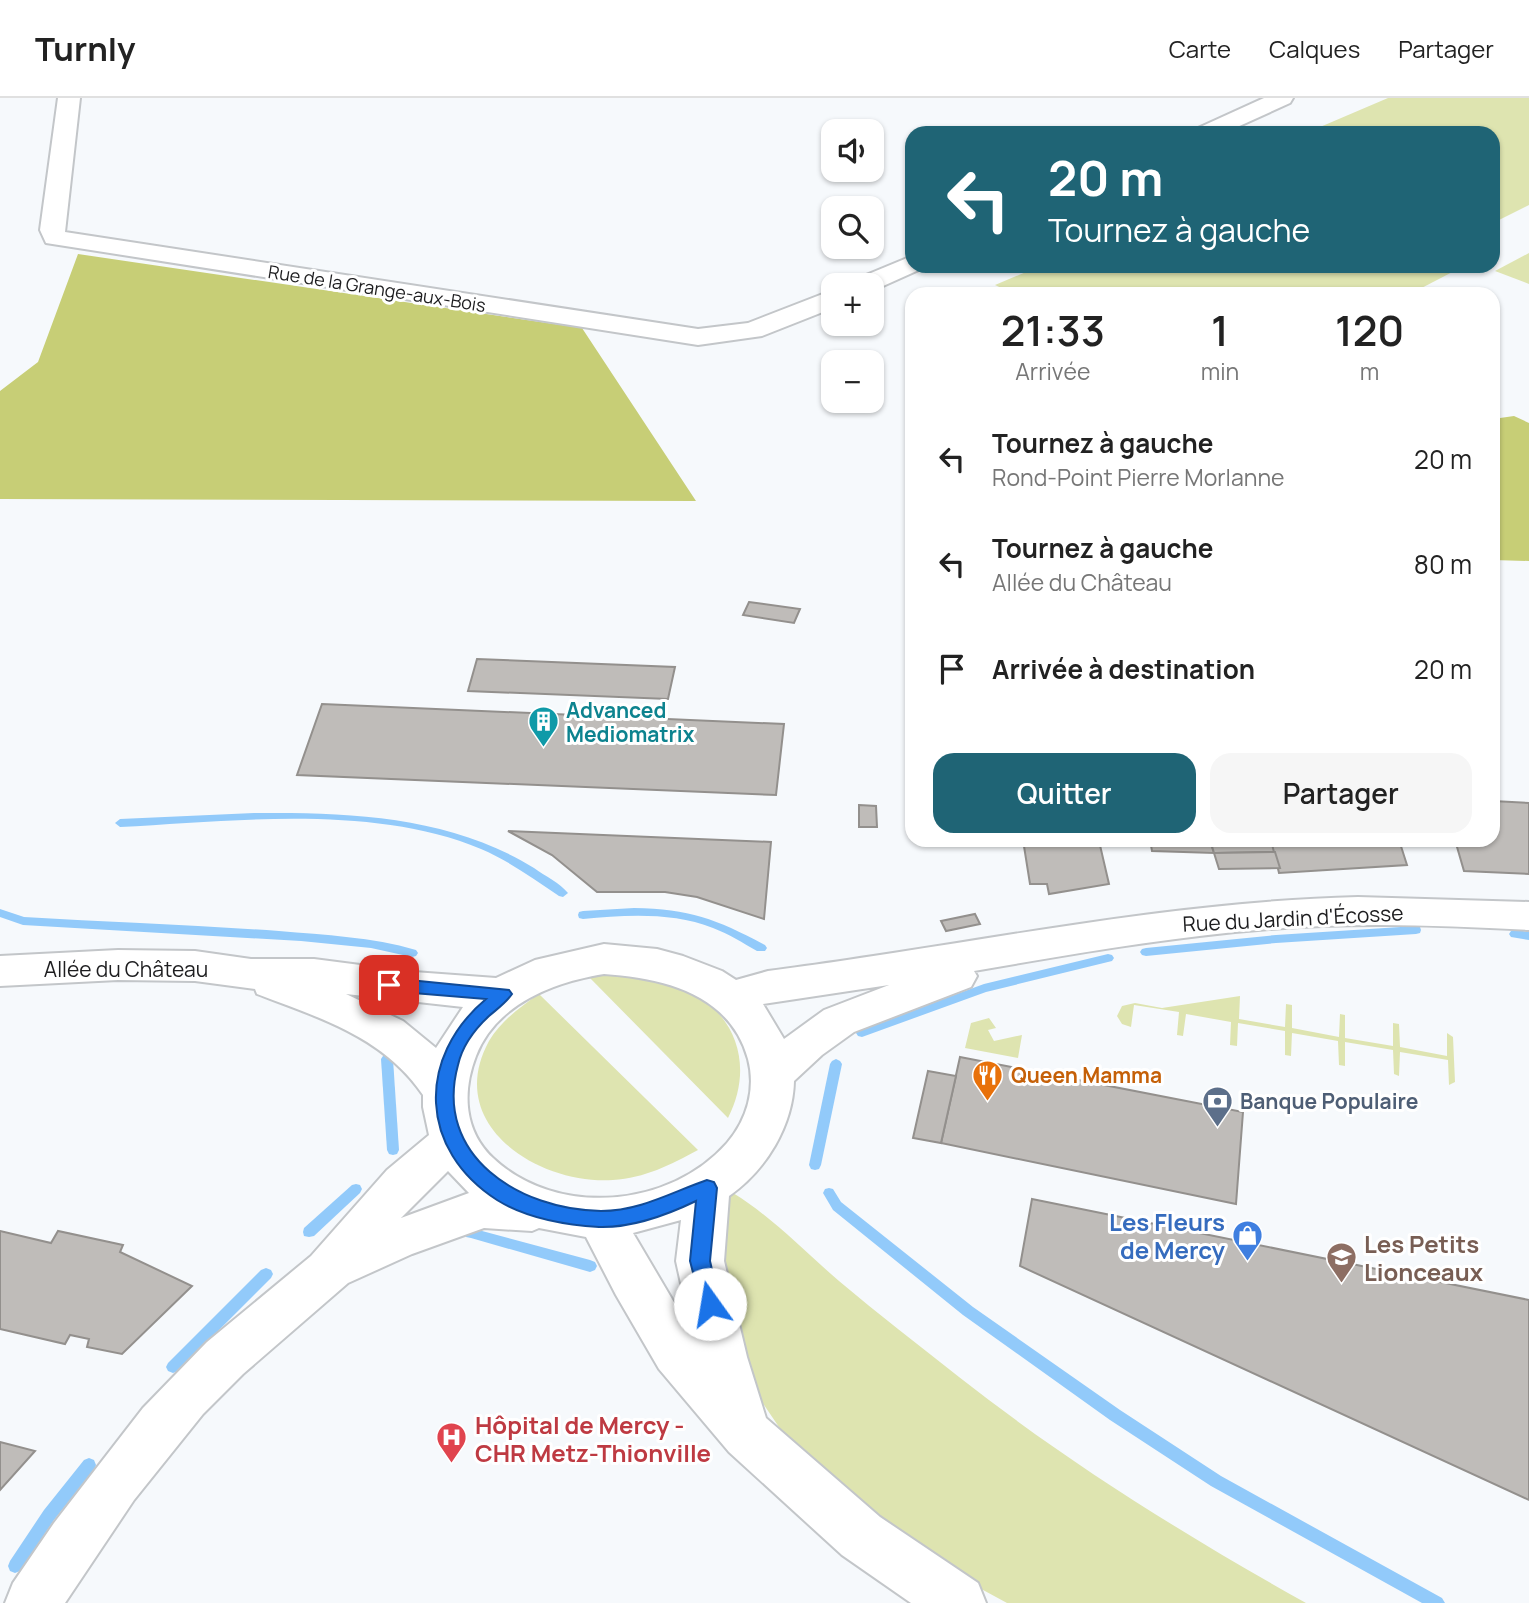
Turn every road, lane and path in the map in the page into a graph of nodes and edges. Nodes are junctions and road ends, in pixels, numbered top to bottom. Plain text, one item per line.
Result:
1 (69, 98) edge
2 (1282, 98) edge
3 (1221, 126) edge
4 (905, 267) edge
5 (884, 276) edge
6 (821, 303) edge
7 (1529, 916) edge
8 (1058, 942) junction
9 (0, 971) edge
10 (251, 974) junction
11 (503, 994) junction
12 (732, 997) junction
13 (773, 1074) junction
14 (443, 1089) junction
15 (454, 1142) junction
16 (707, 1188) junction
17 (544, 1211) junction
18 (601, 1219) junction
19 (329, 1270) junction
20 (747, 1435) junction
21 (33, 1603) edge
22 (958, 1603) edge

1 - 6 street, Rue de la Grange-aux-Bois
2 - 3 street
4 - 5 street
7 - 8 street, Rue du Jardin d'Écosse
8 - 12 street, Rue du Jardin d'Écosse
8 - 13 street, Rue du Jardin d'Écosse
9 - 10 street, Allée du Château
10 - 11 street, Allée du Château
10 - 14 street, Allée du Château
11 - 12 street
11 - 14 street
12 - 13 street
13 - 16 street
14 - 15 street
15 - 17 street
15 - 19 street
16 - 18 street
16 - 20 street
17 - 18 street
17 - 19 street
18 - 20 street
19 - 21 street
20 - 22 street

